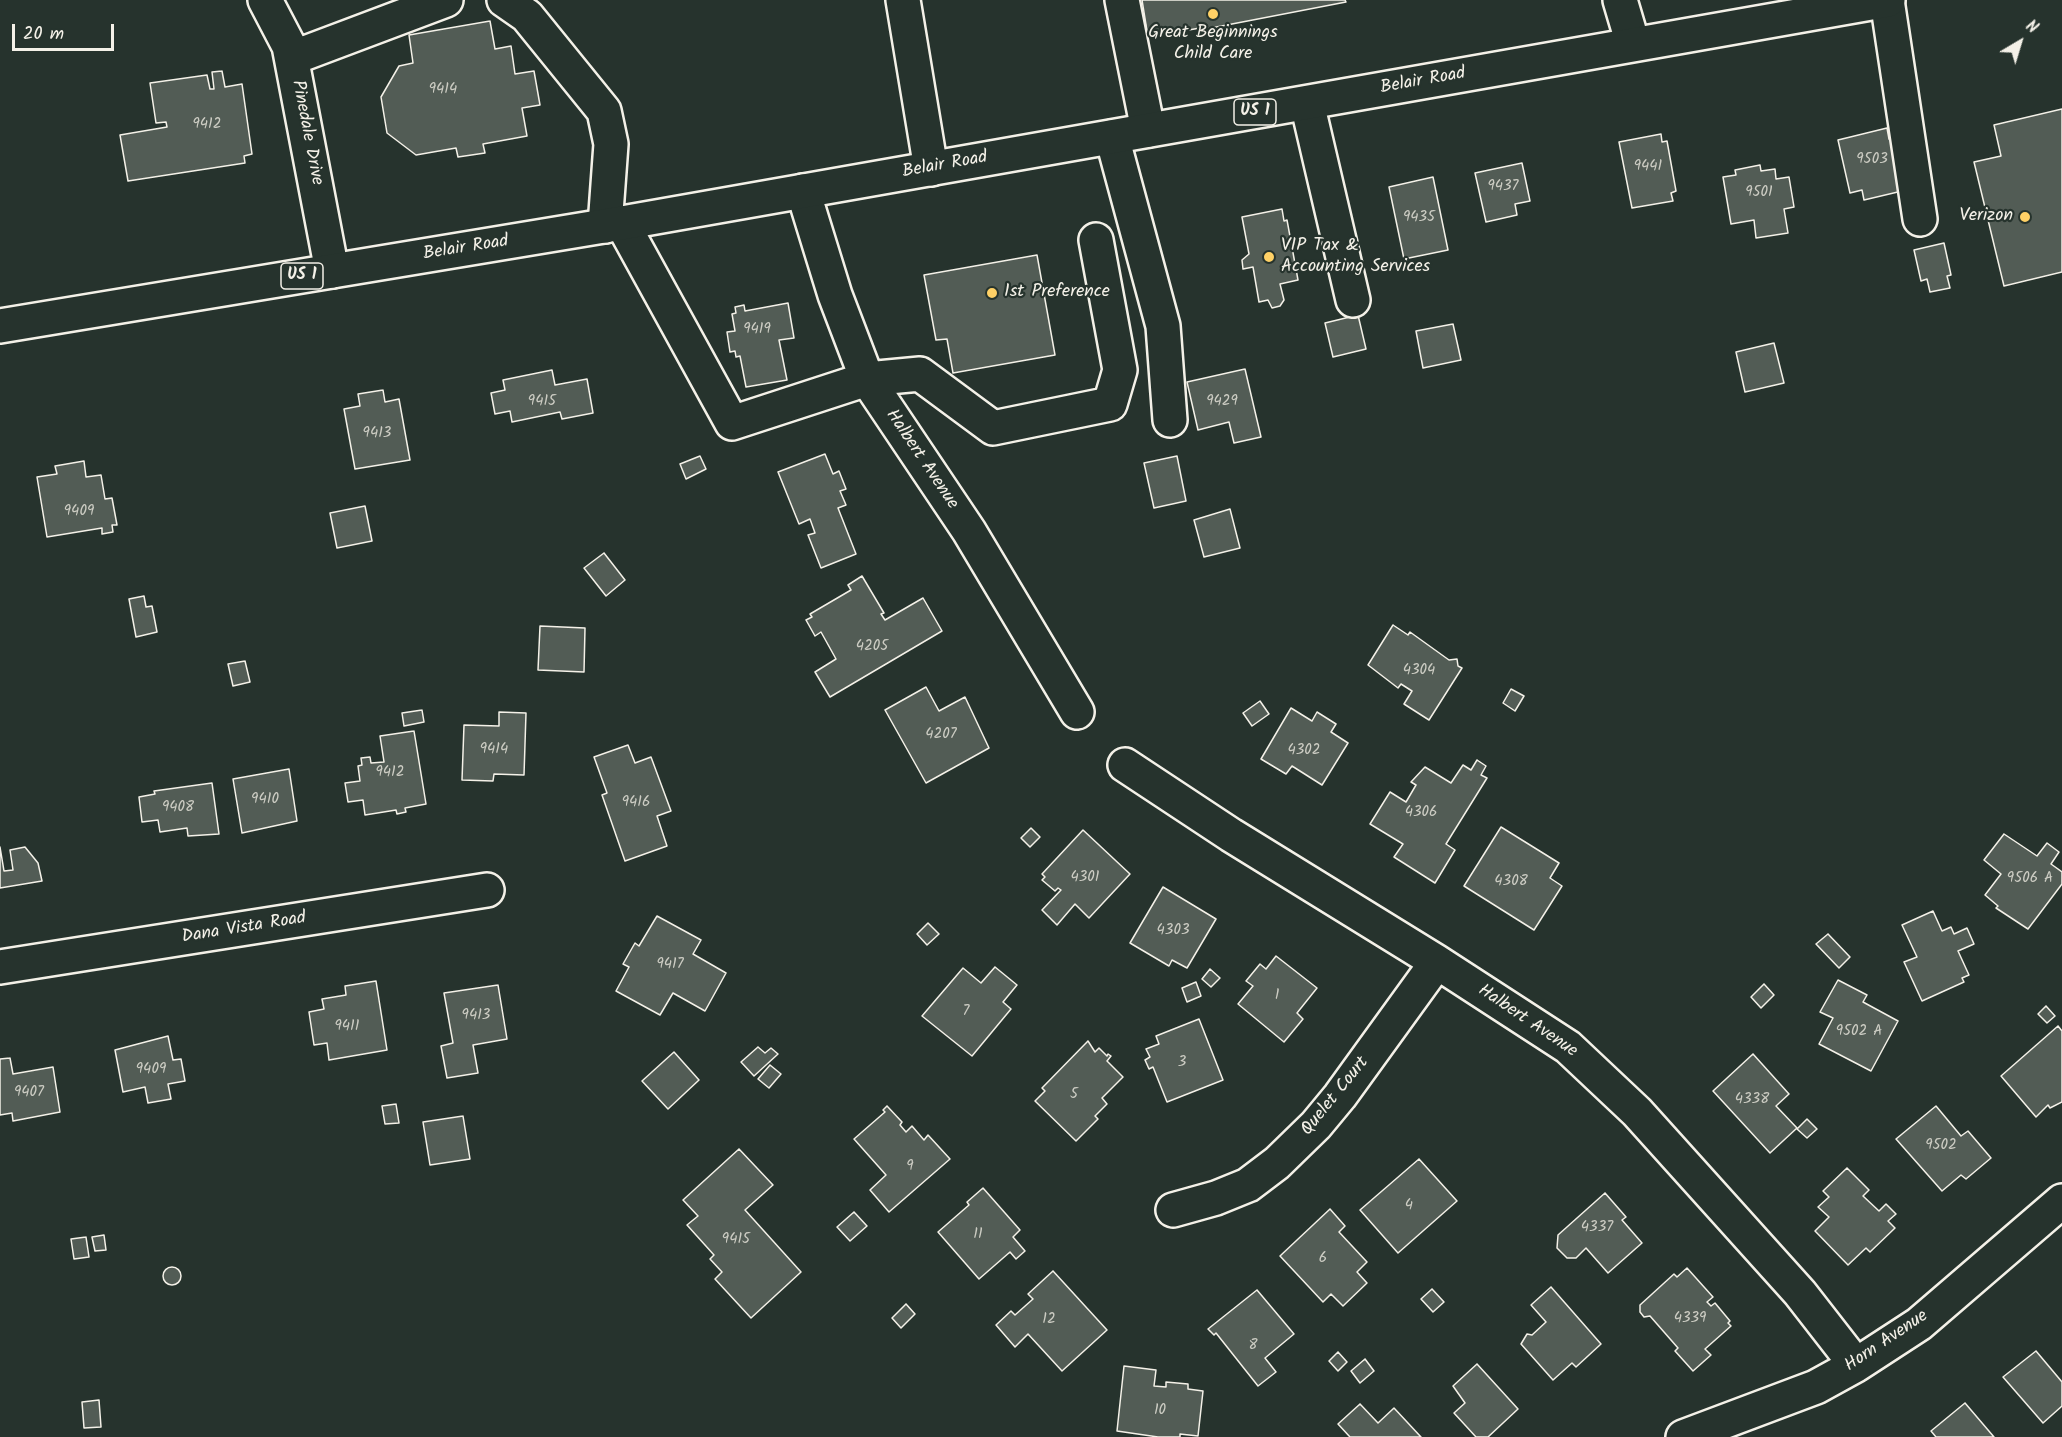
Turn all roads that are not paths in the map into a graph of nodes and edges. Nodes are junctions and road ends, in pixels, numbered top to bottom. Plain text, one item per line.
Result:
1 (265, 0) edge
2 (446, 0) edge
3 (504, 0) edge
4 (903, 0) edge
5 (1122, 0) edge
6 (1620, 0) edge
7 (1887, 0) edge
8 (1815, 6) edge
9 (1634, 44) junction
10 (292, 58) junction
11 (1306, 103) junction
12 (1148, 130) junction
13 (1112, 137) junction
14 (931, 169) junction
15 (803, 191) junction
16 (1920, 219) dead end
17 (613, 224) junction
18 (1096, 240) dead end
19 (332, 271) junction
20 (1353, 300) dead end
21 (0, 326) edge
22 (867, 379) junction
23 (1170, 420) dead end
24 (1077, 712) dead end
25 (1125, 765) dead end
26 (487, 890) dead end
27 (1437, 962) junction
28 (0, 967) edge
29 (2062, 1201) edge
30 (1173, 1210) dead end
31 (1856, 1365) junction
32 (1683, 1437) edge

1 - 10 main road, Pinedale Drive
2 - 10 main road
3 - 17 main road
4 - 14 main road
5 - 12 main road
6 - 9 main road
7 - 8 main road, Belair Road / US 1
7 - 16 main road
8 - 9 main road, Belair Road / US 1
9 - 11 main road, Belair Road / US 1
10 - 19 main road, Pinedale Drive
11 - 12 main road, Belair Road / US 1
11 - 20 main road
12 - 13 main road, Belair Road / US 1
13 - 14 main road, Belair Road / US 1
13 - 23 main road
14 - 15 main road, Belair Road / US 1
15 - 17 main road, Belair Road / US 1
15 - 22 main road, Halbert Avenue
17 - 19 main road, Belair Road / US 1
17 - 22 main road
18 - 22 main road
19 - 21 main road, Belair Road / US 1
22 - 24 main road, Halbert Avenue
25 - 27 main road, Halbert Avenue
26 - 28 main road, Dana Vista Road
27 - 30 main road, Quelet Court
27 - 31 main road, Halbert Avenue
29 - 31 main road, Horn Avenue
31 - 32 main road, Horn Avenue

